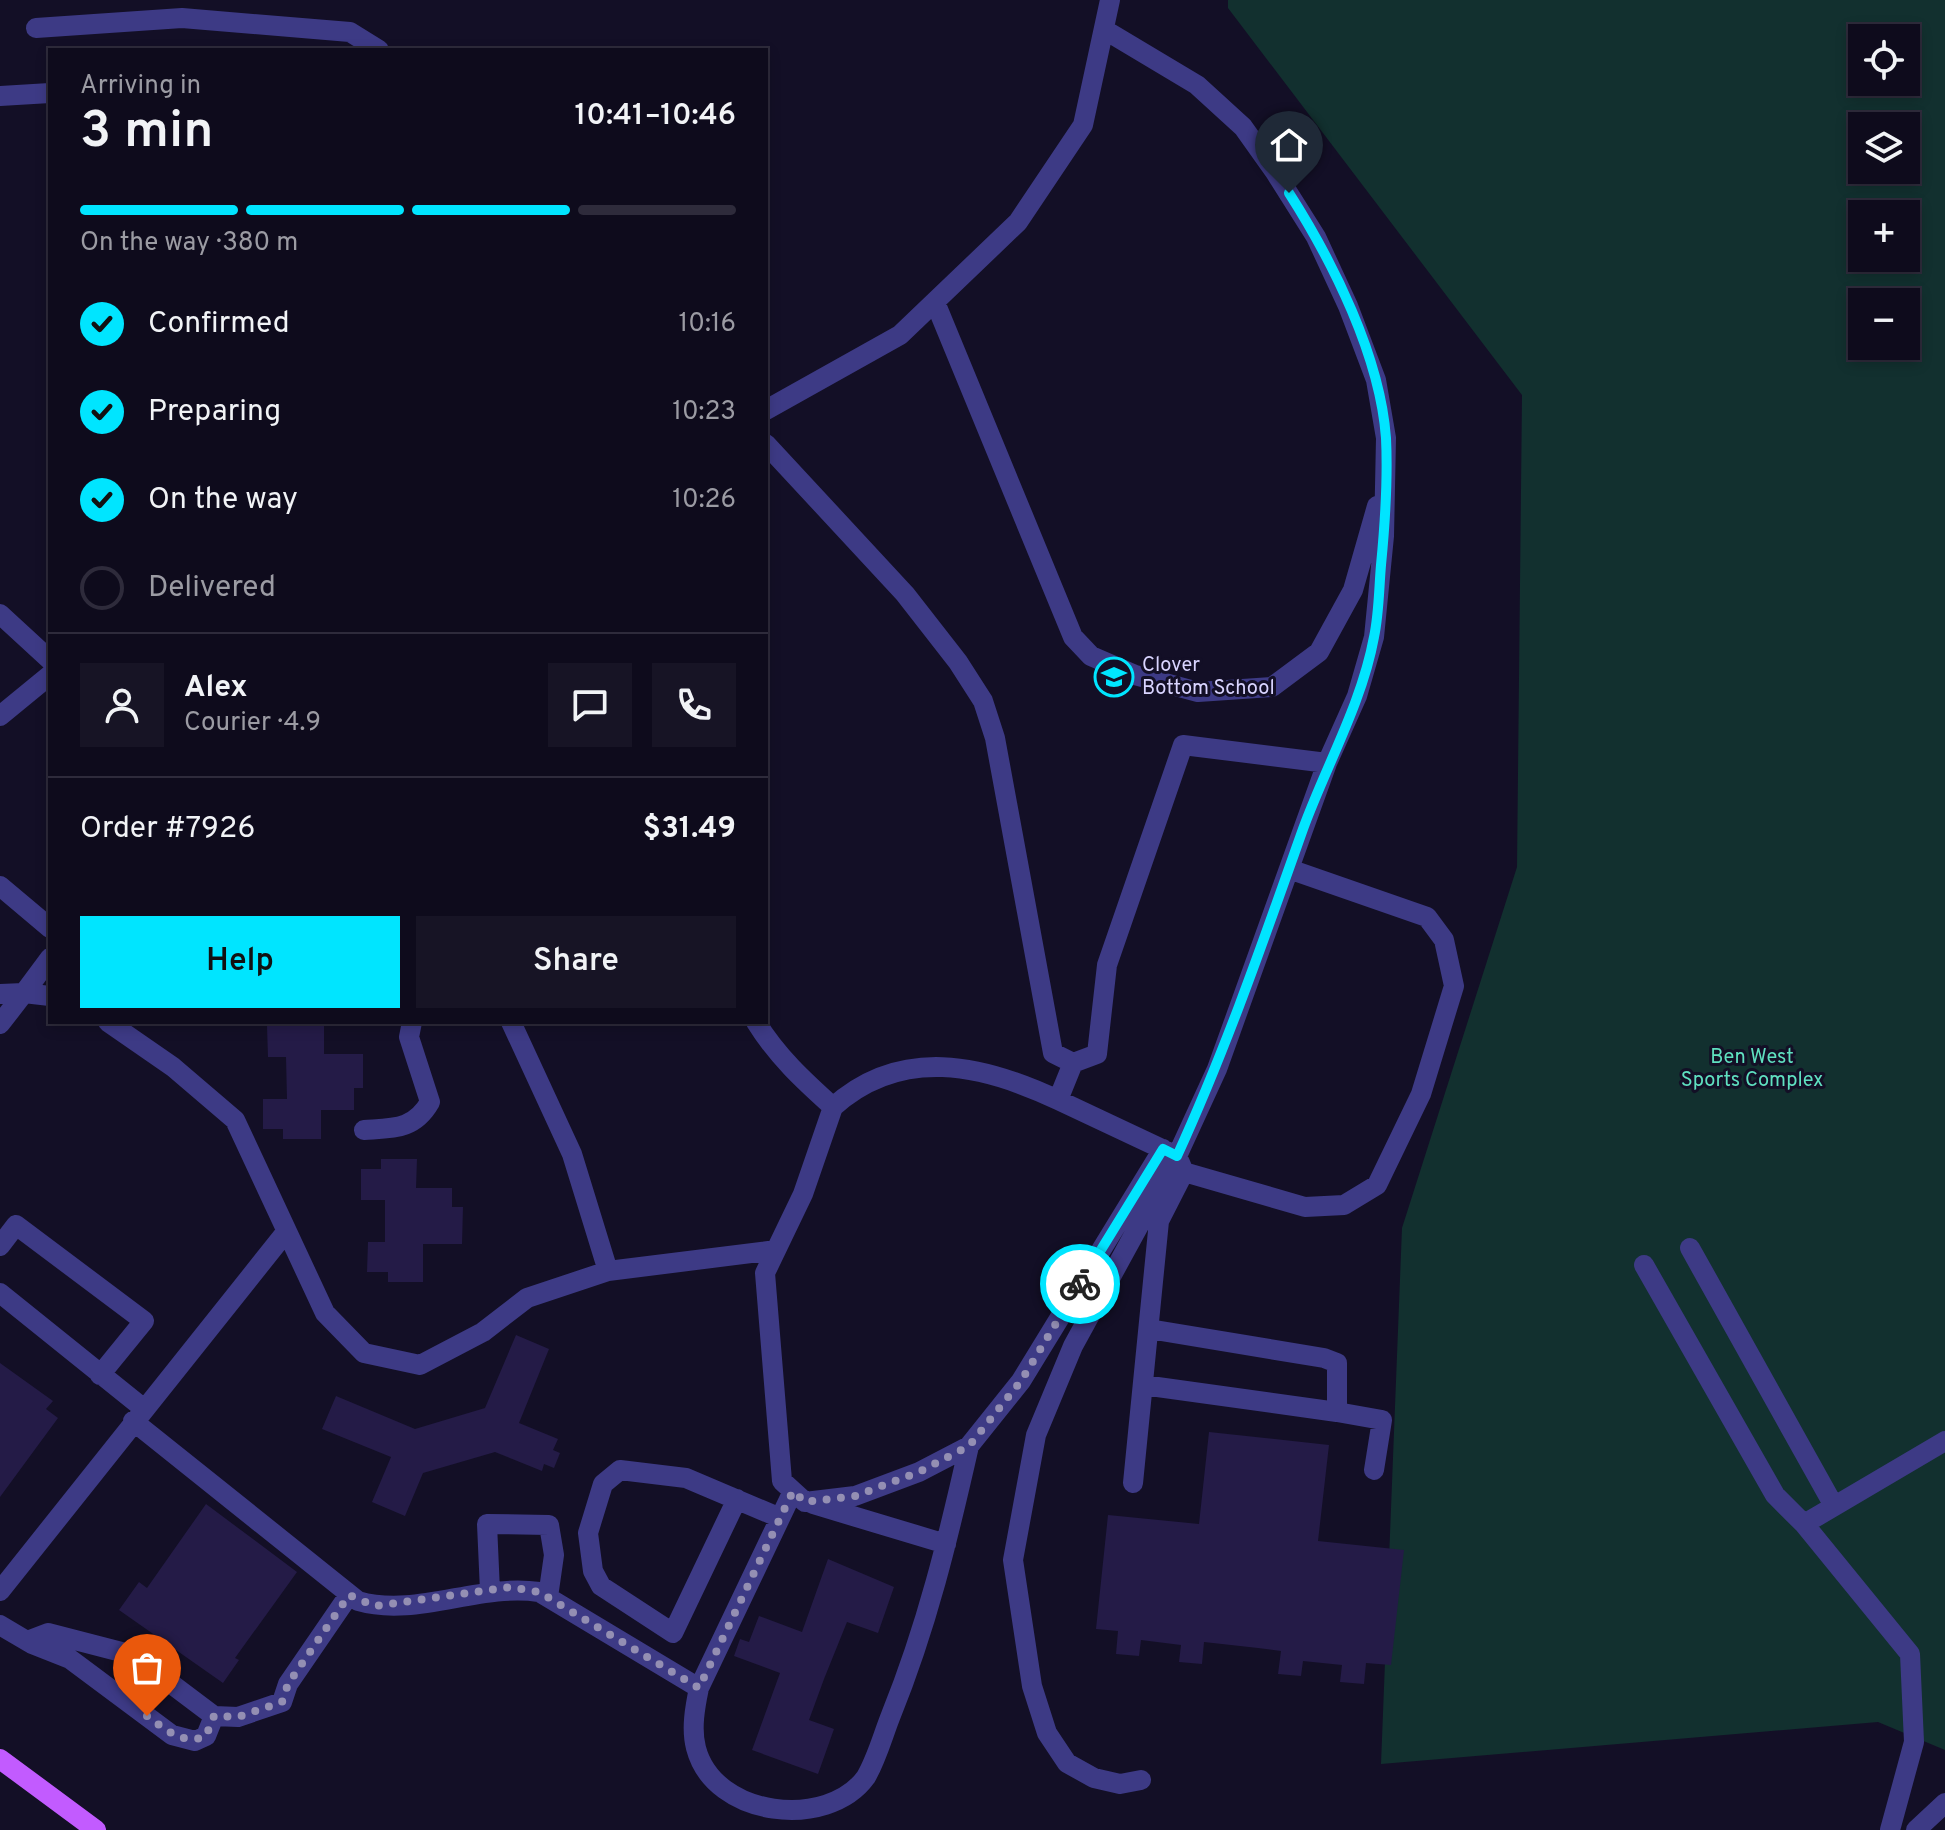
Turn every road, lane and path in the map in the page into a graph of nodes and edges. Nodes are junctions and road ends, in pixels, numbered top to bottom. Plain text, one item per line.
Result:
1 (1110, 0) edge
2 (36, 28) dead end
3 (1105, 30) junction
4 (376, 48) edge
5 (48, 93) edge
6 (0, 96) edge
7 (935, 302) junction
8 (768, 409) edge
9 (768, 446) edge
10 (1385, 480) junction
11 (0, 614) edge
12 (48, 658) edge
13 (48, 677) edge
14 (0, 716) edge
15 (1327, 763) junction
16 (1289, 869) junction
17 (0, 886) edge
18 (48, 926) edge
19 (48, 961) edge
20 (24, 993) junction
21 (0, 994) edge
22 (48, 996) edge
23 (0, 1024) edge
24 (111, 1024) edge
25 (412, 1024) edge
26 (512, 1024) edge
27 (757, 1024) edge
28 (1073, 1063) junction
29 (1058, 1100) junction
30 (833, 1107) junction
31 (364, 1130) dead end
32 (1175, 1159) junction
33 (286, 1232) junction
34 (0, 1246) edge
35 (1690, 1248) dead end
36 (776, 1250) junction
37 (1644, 1265) dead end
38 (608, 1271) junction
39 (0, 1293) edge
40 (1149, 1329) junction
41 (100, 1375) junction
42 (1143, 1385) junction
43 (1337, 1412) junction
44 (138, 1414) junction
45 (1945, 1441) edge
46 (969, 1446) junction
47 (1374, 1470) dead end
48 (1133, 1483) dead end
49 (799, 1496) junction
50 (737, 1499) junction
51 (1834, 1506) junction
52 (778, 1517) junction
53 (1804, 1524) junction
54 (946, 1544) junction
55 (0, 1591) edge
56 (490, 1591) junction
57 (349, 1595) junction
58 (548, 1597) junction
59 (0, 1625) edge
60 (27, 1641) junction
61 (699, 1688) junction
62 (214, 1716) junction
63 (0, 1759) edge
64 (1141, 1780) dead end
65 (1945, 1803) edge
66 (96, 1830) edge
67 (1890, 1830) edge
68 (1916, 1830) edge

1 - 3 street
2 - 4 street
3 - 7 street
3 - 10 street
5 - 6 street
7 - 8 street
7 - 10 street
9 - 28 street
10 - 15 street
11 - 12 street
13 - 14 street
15 - 16 street
15 - 28 street
16 - 32 street
16 - 32 street
17 - 18 street
19 - 20 street
20 - 21 street
20 - 22 street
20 - 23 street
24 - 33 street
25 - 31 street
26 - 38 street
27 - 30 street
28 - 29 street
29 - 30 street
29 - 32 street
30 - 36 street
32 - 40 street
32 - 46 street
32 - 64 street
33 - 38 street
33 - 44 street
34 - 41 street
35 - 51 street
36 - 38 street
36 - 49 street
37 - 53 street
39 - 41 street
40 - 42 street
40 - 43 street
41 - 44 street
42 - 43 street
42 - 48 street
43 - 47 street
44 - 55 street
44 - 57 street
45 - 51 street
46 - 49 street
46 - 54 street
49 - 52 street
49 - 54 street
50 - 50 street
50 - 52 street
51 - 53 street
52 - 61 street
53 - 67 street
54 - 61 street
56 - 57 street
56 - 58 street
56 - 58 street
57 - 62 street
58 - 61 street
59 - 60 street
60 - 62 street
60 - 62 street
63 - 66 main road
65 - 68 street

